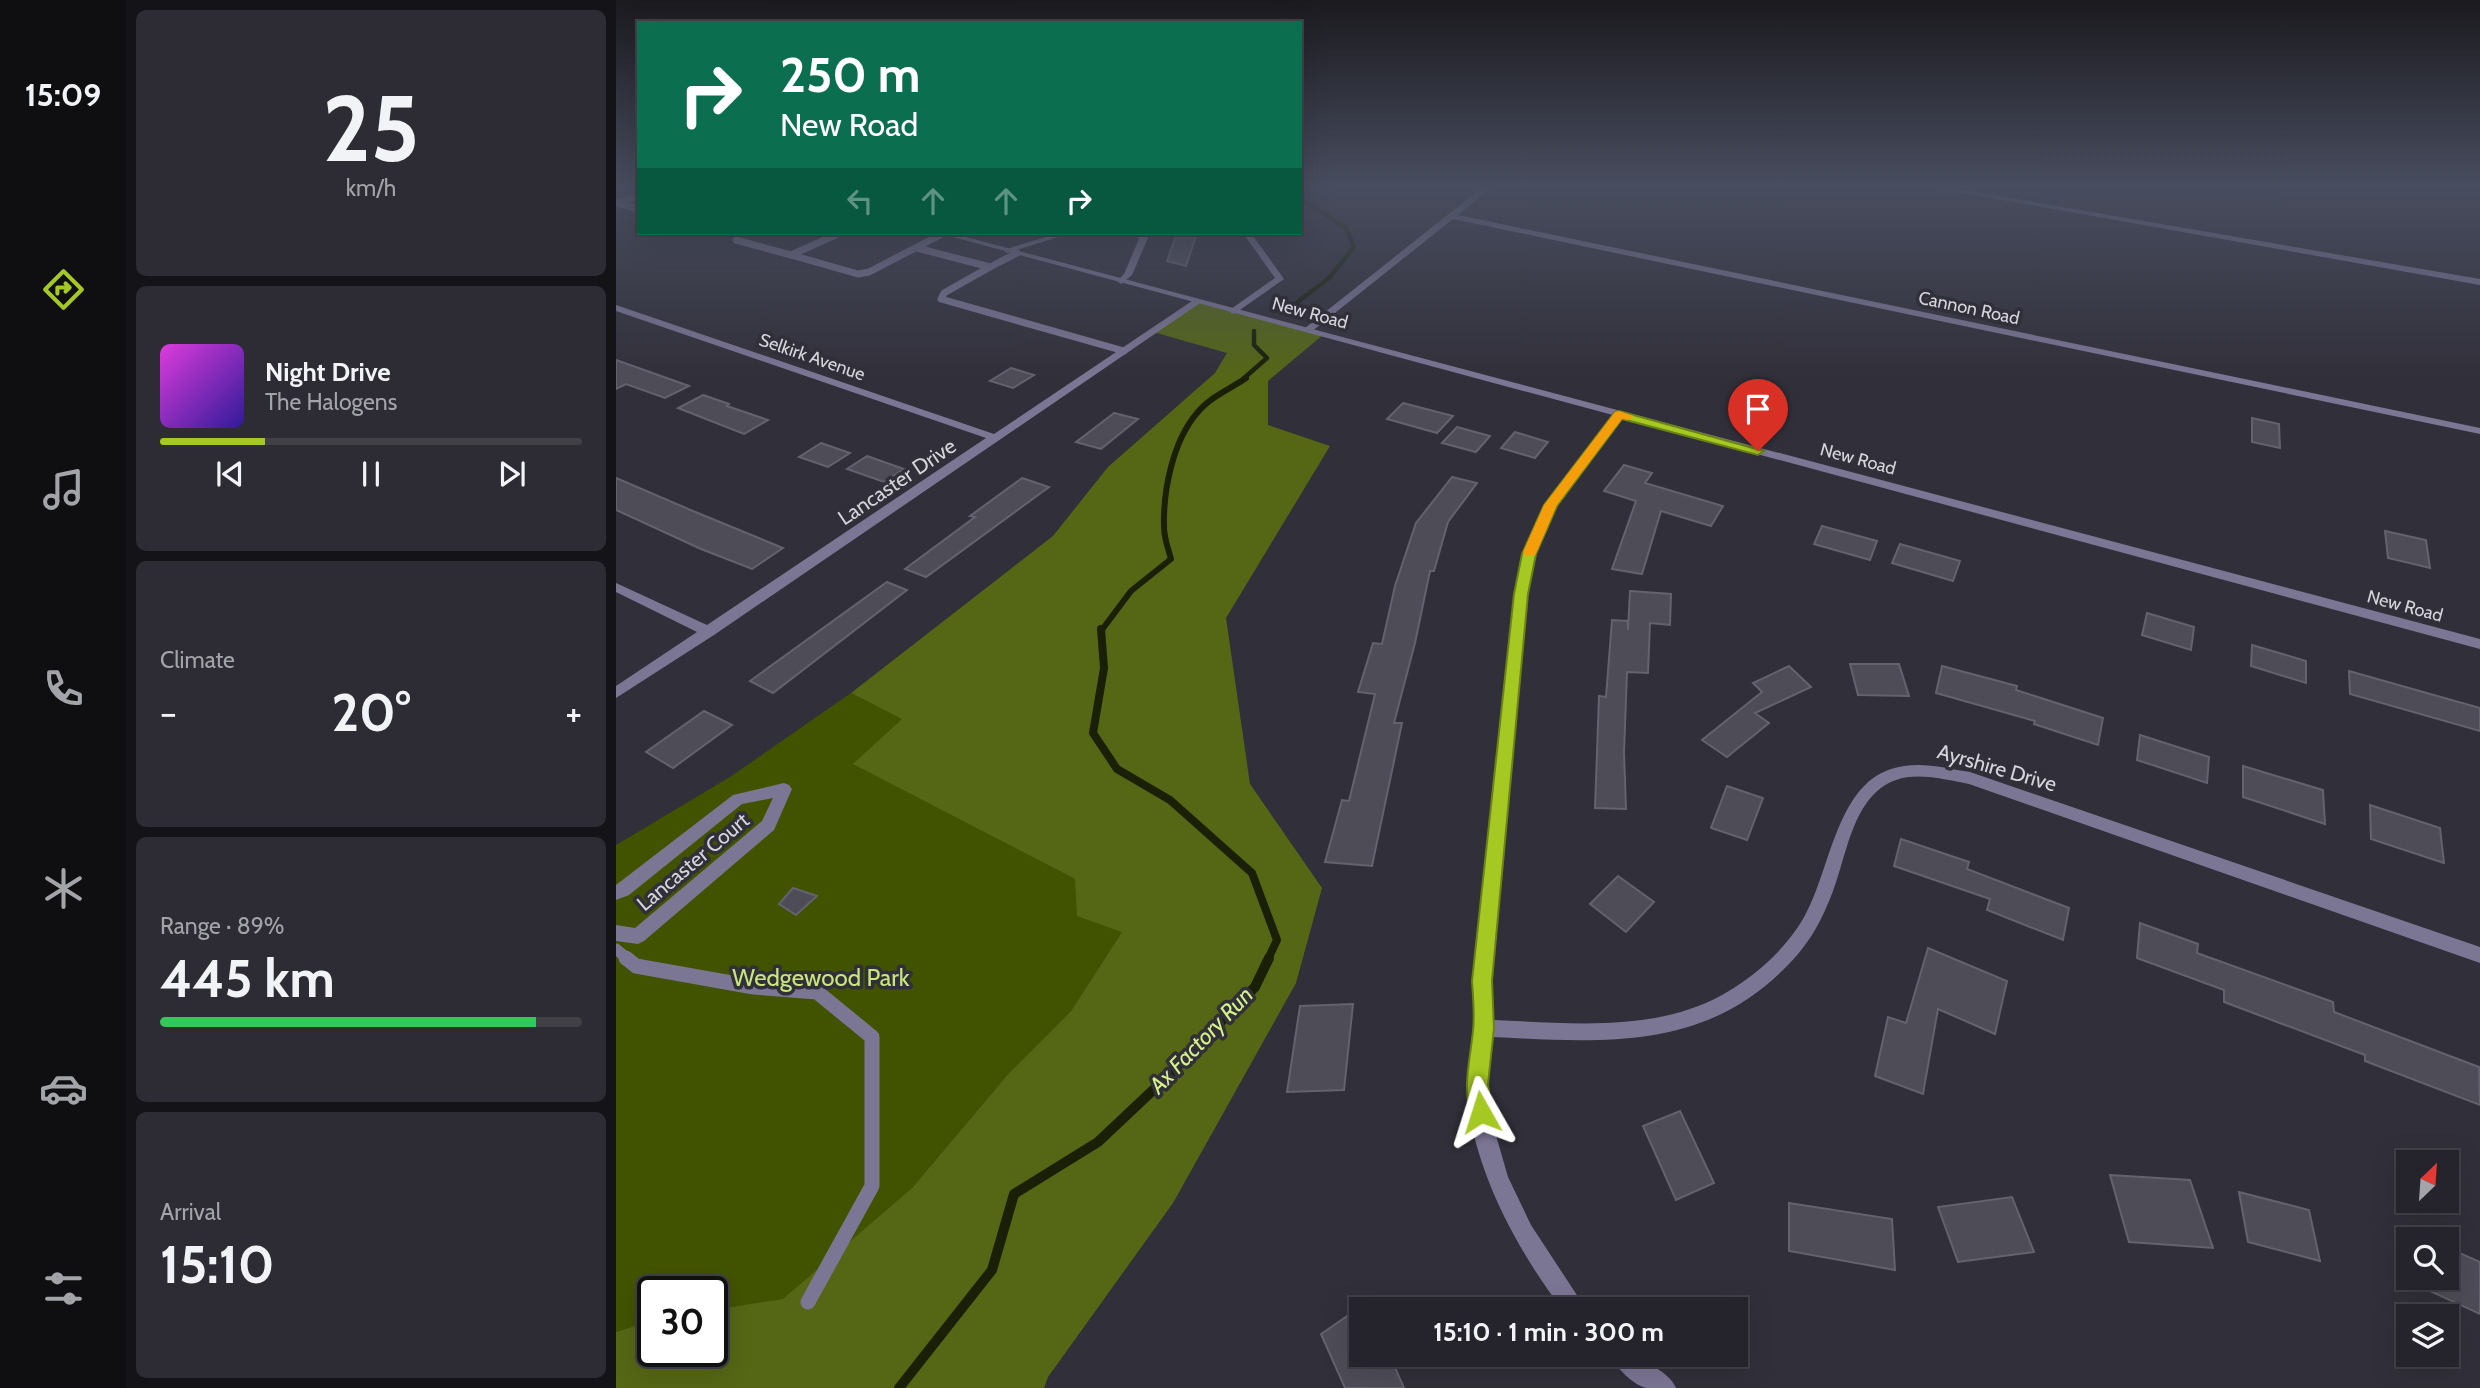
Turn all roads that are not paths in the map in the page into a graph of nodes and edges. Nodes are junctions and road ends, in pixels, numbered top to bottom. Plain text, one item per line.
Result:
1 (776, 251) edge
2 (800, 251) edge
3 (911, 251) edge
4 (928, 251) edge
5 (1012, 251) joint
6 (1138, 251) edge
7 (1260, 251) edge
8 (1408, 251) edge
9 (1618, 251) edge
10 (2300, 251) edge
11 (791, 255) junction
12 (990, 267) junction
13 (1121, 281) junction
14 (2480, 282) edge
15 (1198, 301) junction
16 (616, 308) edge
17 (1234, 311) junction
18 (1308, 330) junction
19 (1124, 352) junction
20 (1619, 414) junction
21 (2480, 431) edge
22 (996, 438) junction
23 (616, 587) edge
24 (709, 632) junction
25 (2480, 644) edge
26 (616, 693) edge
27 (616, 893) edge
28 (616, 933) edge
29 (616, 949) edge
30 (2480, 955) edge
31 (1484, 1028) junction
32 (1565, 1297) edge
33 (808, 1301) dead end
34 (1635, 1367) edge
35 (1665, 1388) edge

1 - 11 lane
2 - 11 lane
3 - 11 lane
4 - 12 lane
5 - 12 lane
5 - 13 street, New Road
6 - 13 street
7 - 17 street
8 - 18 street
9 - 21 street, Cannon Road
10 - 14 street
12 - 19 lane
13 - 15 street, New Road
15 - 17 street, New Road
15 - 19 street, Lancaster Drive
16 - 22 street, Selkirk Avenue
17 - 18 street, New Road
18 - 20 street, New Road
19 - 22 street, Lancaster Drive
20 - 25 street, New Road
20 - 31 street
22 - 24 street, Lancaster Drive
23 - 24 street
24 - 26 street, Lancaster Drive
27 - 28 street, Lancaster Court
29 - 33 lane
30 - 31 street, Ayrshire Drive
31 - 32 street
34 - 35 street

